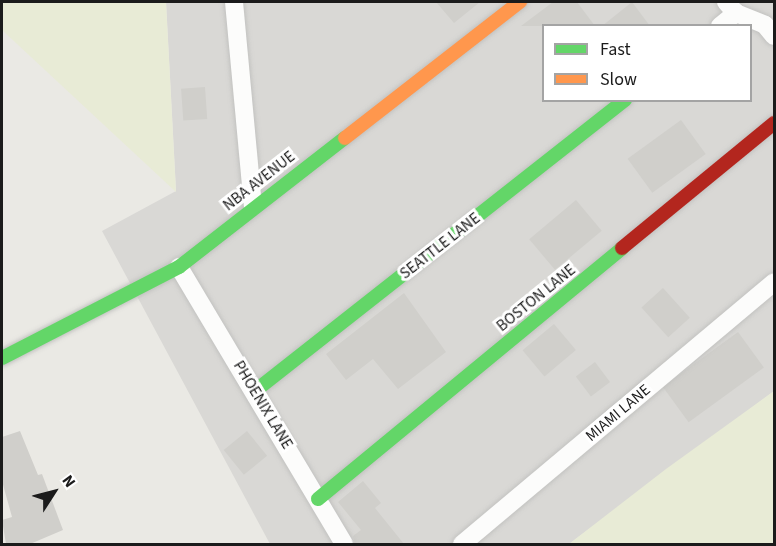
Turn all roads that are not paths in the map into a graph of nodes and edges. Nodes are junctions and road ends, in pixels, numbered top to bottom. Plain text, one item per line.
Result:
1 (520, 2) edge
2 (240, 5) edge
3 (731, 8) edge
4 (721, 24) edge
5 (771, 27) edge
6 (622, 102) edge
7 (774, 123) edge
8 (253, 206) junction
9 (178, 267) junction
10 (774, 282) edge
11 (2, 358) edge
12 (255, 391) junction
13 (318, 499) junction
14 (344, 544) edge
15 (462, 544) edge

1 - 8 street, NBA AVENUE
2 - 8 street
3 - 4 street
3 - 5 street
6 - 12 street, SEATTLE LANE
7 - 13 street, BOSTON LANE
8 - 9 street, NBA AVENUE
9 - 11 street, NBA AVENUE
9 - 12 street, PHOENIX LANE
10 - 15 street, MIAMI LANE
12 - 13 street, PHOENIX LANE
13 - 14 street, PHOENIX LANE

